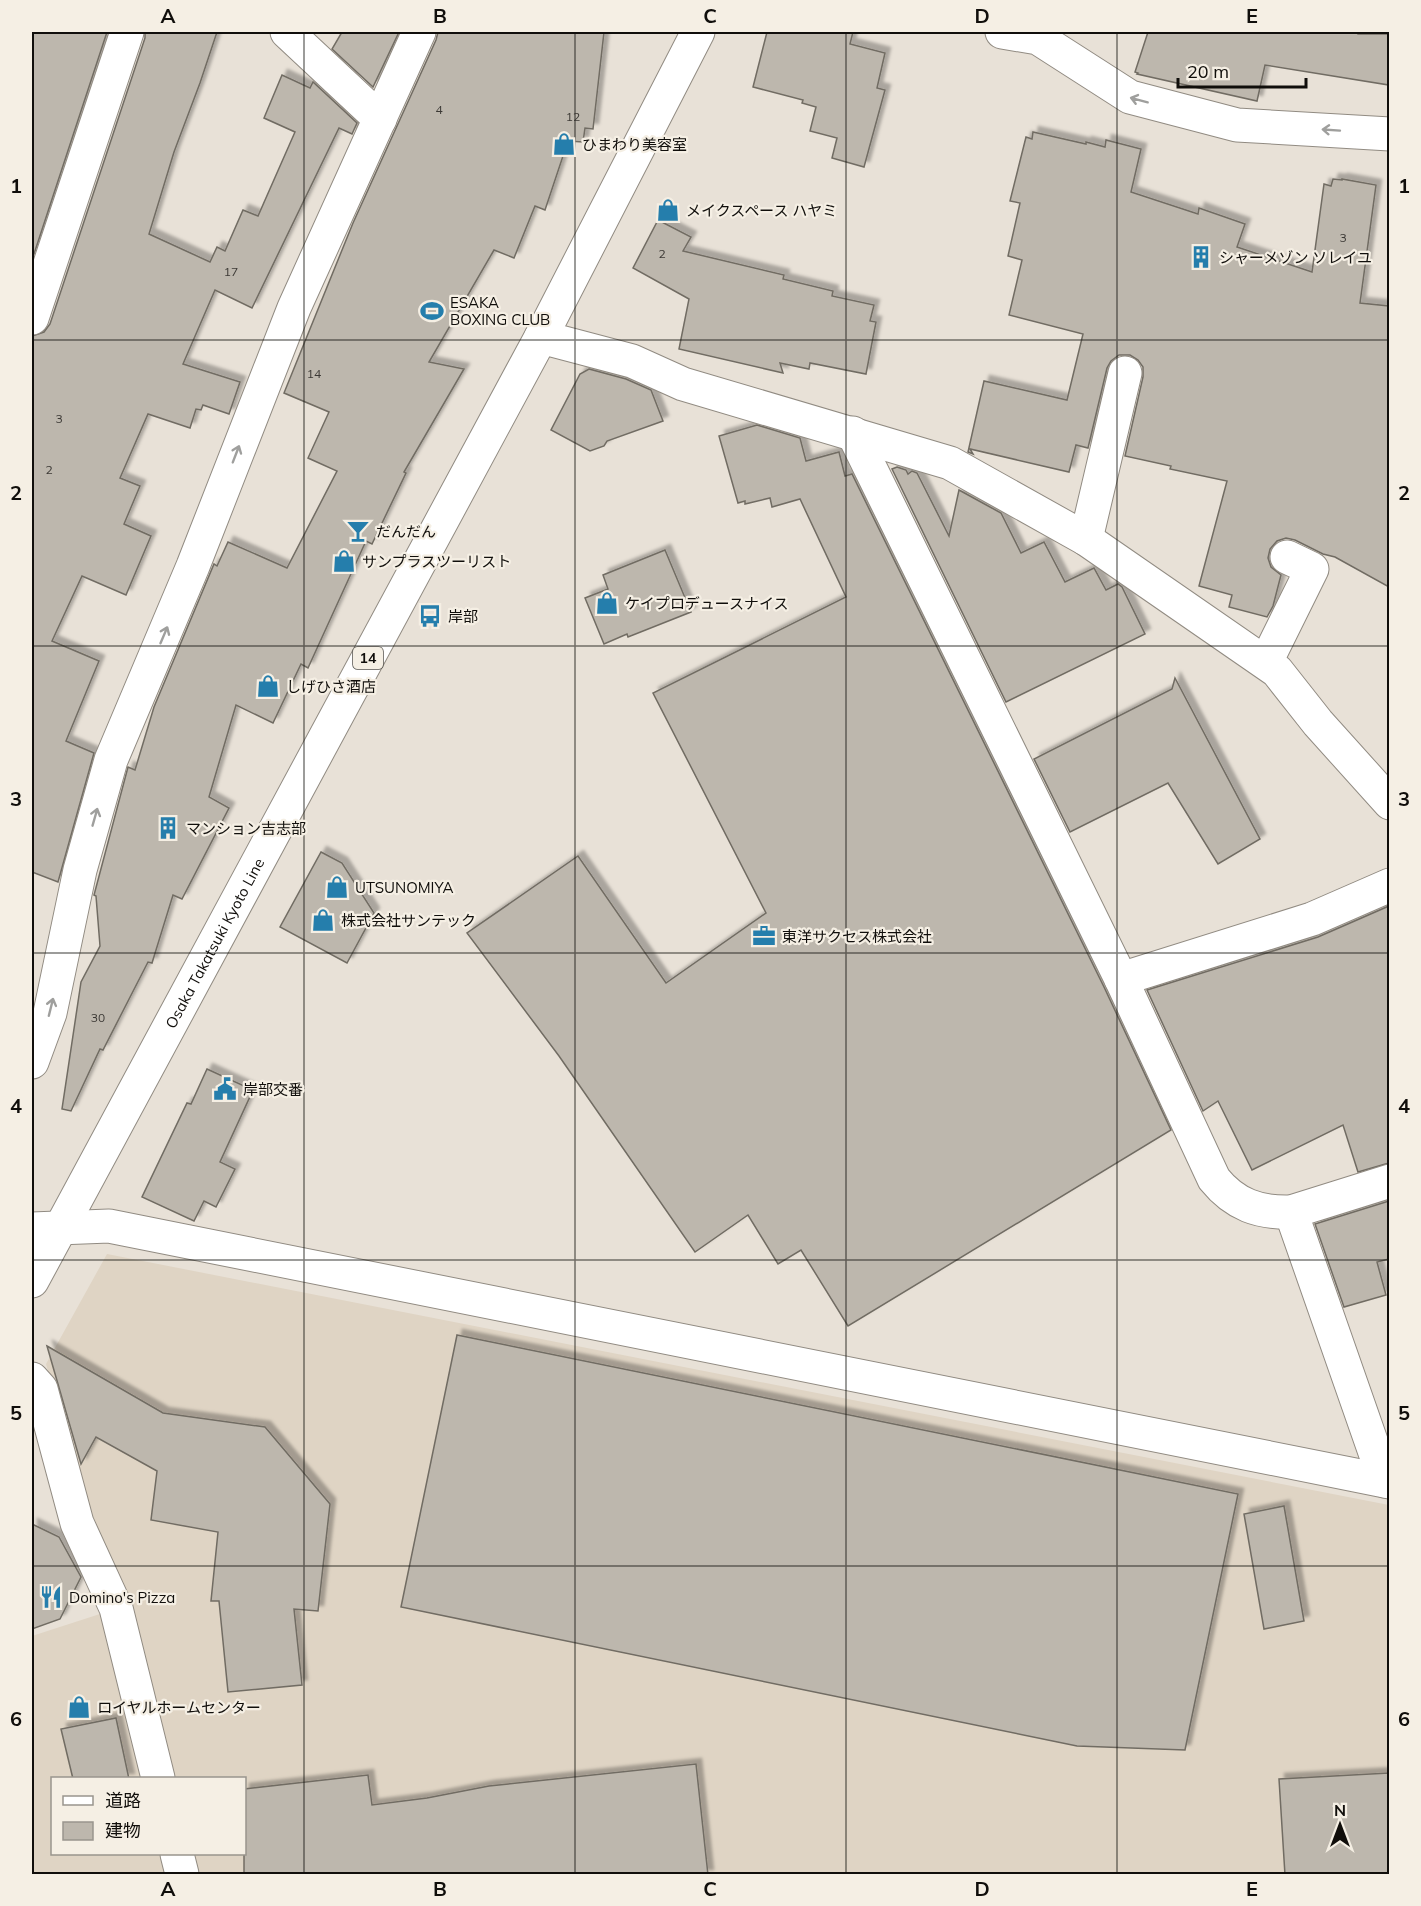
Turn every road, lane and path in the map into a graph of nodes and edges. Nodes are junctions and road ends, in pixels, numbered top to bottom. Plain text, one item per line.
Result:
1 (128, 32) edge
2 (287, 32) edge
3 (419, 32) edge
4 (698, 32) edge
5 (1002, 32) edge
6 (380, 119) junction
7 (1389, 134) edge
8 (32, 318) edge
9 (541, 337) junction
10 (1125, 373) dead end
11 (853, 434) junction
12 (1086, 539) junction
13 (1287, 556) dead end
14 (1266, 662) junction
15 (1389, 803) edge
16 (1389, 885) edge
17 (1121, 979) junction
18 (32, 1062) edge
19 (1389, 1181) edge
20 (1291, 1212) junction
21 (46, 1228) edge
22 (32, 1281) edge
23 (32, 1379) edge
24 (1387, 1481) edge
25 (158, 1777) edge
26 (177, 1855) edge
27 (182, 1875) edge

1 - 8 street
2 - 6 street
3 - 6 street
4 - 9 street, Osaka Takatsuki Kyoto Line / 14
7 -> 5 street
18 -> 6 street
9 - 11 street
9 - 21 street, Osaka Takatsuki Kyoto Line / 14
10 - 12 street
11 - 12 street
11 - 17 street
12 - 14 street
13 - 14 street
14 - 15 street
16 - 17 street
17 - 20 street
19 - 20 street
20 - 24 street
21 - 22 street, Osaka Takatsuki Kyoto Line / 14
21 - 24 street
23 - 25 street
26 - 27 street

